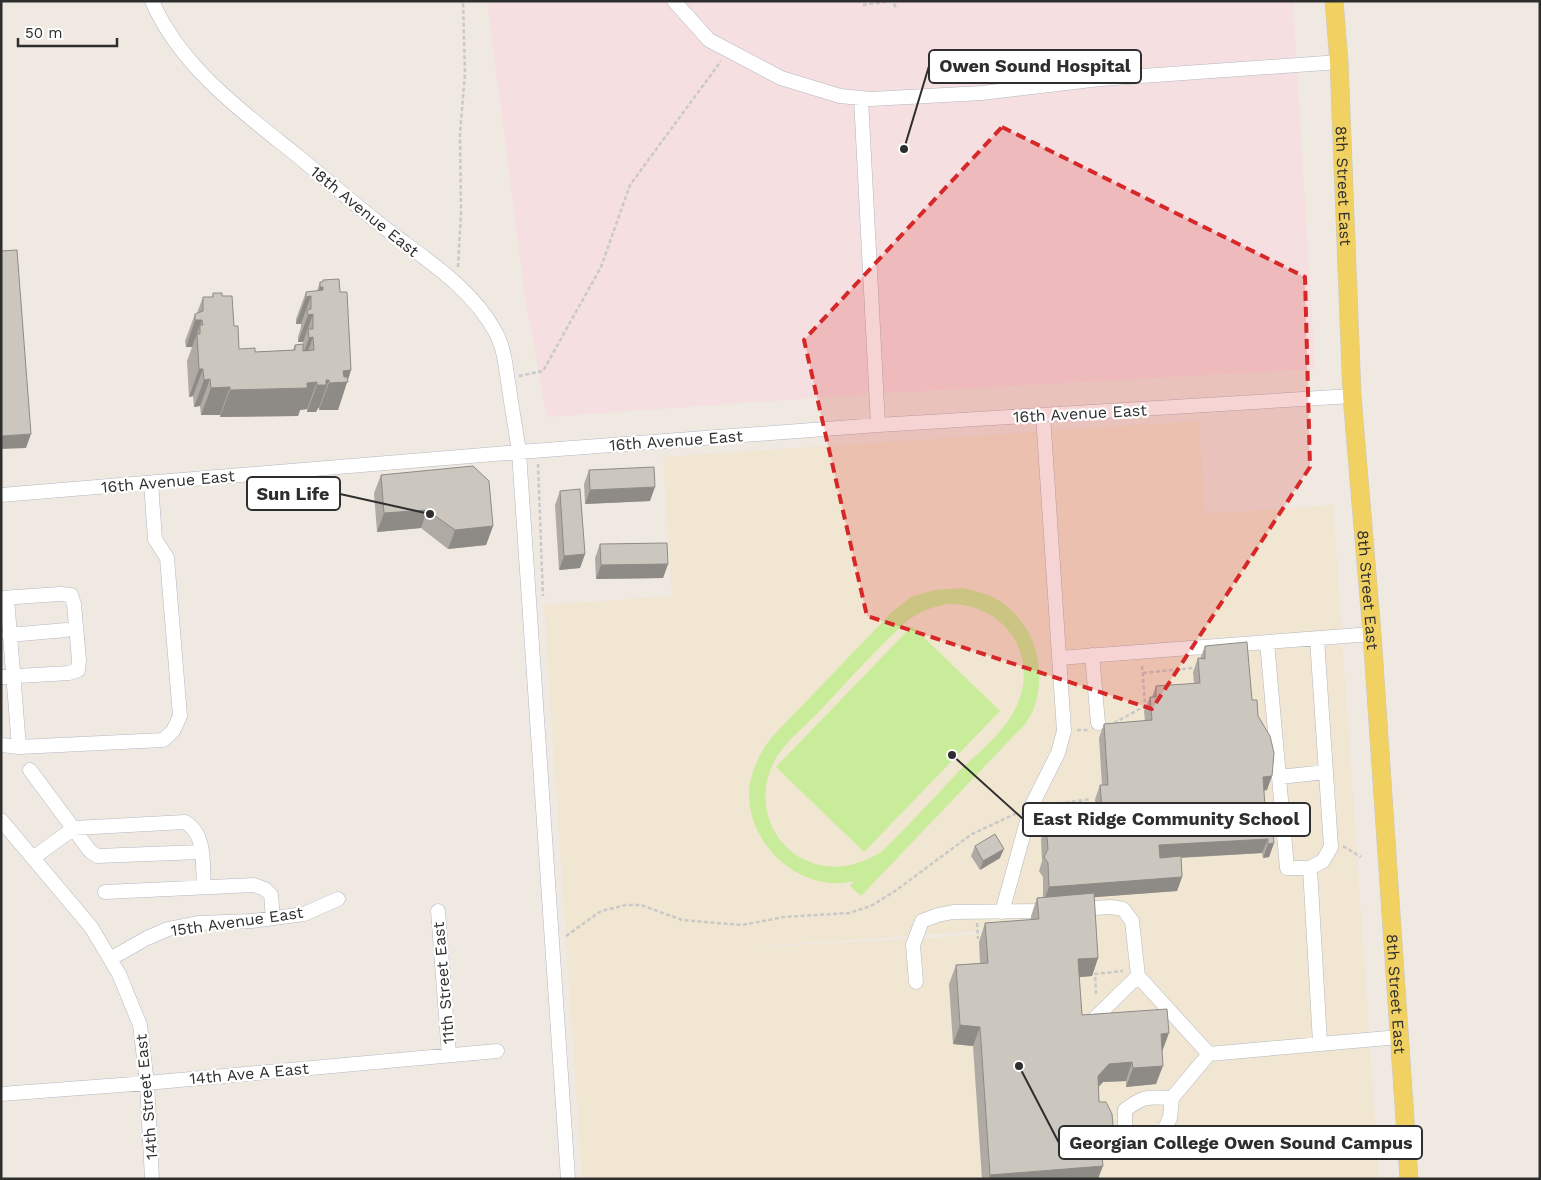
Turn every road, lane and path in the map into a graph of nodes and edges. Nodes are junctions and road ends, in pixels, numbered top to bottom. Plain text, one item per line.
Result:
1 (152, 1) edge
2 (463, 1) edge
3 (674, 1) edge
4 (891, 1) edge
5 (1334, 1) edge
6 (863, 5) dead end
7 (897, 9) dead end
8 (729, 50) junction
9 (1338, 62) junction
10 (862, 98) junction
11 (458, 285) junction
12 (508, 379) junction
13 (1352, 396) junction
14 (1043, 415) junction
15 (878, 425) junction
16 (519, 452) junction
17 (151, 483) junction
18 (1, 495) edge
19 (4, 598) edge
20 (66, 630) dead end
21 (1372, 634) junction
22 (9, 635) junction
23 (1316, 639) junction
24 (1267, 642) junction
25 (1141, 651) junction
26 (1092, 655) junction
27 (1059, 658) junction
28 (1193, 668) dead end
29 (1143, 673) junction
30 (7, 676) edge
31 (1112, 725) edge
32 (1096, 726) joint
33 (1077, 730) dead end
34 (1, 745) edge
35 (19, 747) junction
36 (30, 770) dead end
37 (1326, 772) junction
38 (1280, 777) junction
39 (1091, 799) dead end
40 (1081, 800) junction
41 (1031, 807) junction
42 (1, 820) edge
43 (1083, 827) edge
44 (74, 828) junction
45 (1331, 839) junction
46 (202, 852) junction
47 (1361, 857) dead end
48 (33, 858) junction
49 (1310, 868) junction
50 (204, 887) junction
51 (105, 892) dead end
52 (338, 898) dead end
53 (438, 911) dead end
54 (1002, 912) junction
55 (273, 918) junction
56 (566, 936) dead end
57 (110, 959) junction
58 (1138, 973) junction
59 (916, 982) dead end
60 (1096, 994) dead end
61 (1094, 1019) edge
62 (1400, 1037) junction
63 (1320, 1043) junction
64 (497, 1051) dead end
65 (1209, 1054) junction
66 (449, 1055) junction
67 (147, 1083) junction
68 (1, 1094) edge
69 (1172, 1098) dead end
70 (152, 1179) edge
71 (568, 1179) edge
72 (1409, 1179) edge

1 - 11 street, 18th Avenue East
2 - 11 path
3 - 8 street
4 - 6 path
4 - 7 path
5 - 9 main road, 8th Street East
8 - 10 street
8 - 12 path
9 - 10 street
9 - 13 main road, 8th Street East
10 - 15 street
11 - 12 street, 18th Avenue East
12 - 16 street, 18th Avenue East
13 - 14 street, 16th Avenue East
13 - 21 main road, 8th Street East
14 - 15 street, 16th Avenue East
14 - 27 street
15 - 16 street, 16th Avenue East
16 - 17 street, 16th Avenue East
16 - 71 street, 18th Avenue East
17 - 18 street, 16th Avenue East
17 - 35 street
19 - 22 street
19 - 30 street
20 - 22 street
21 - 23 street
21 - 62 main road, 8th Street East
22 - 30 street
23 - 24 street
23 - 37 street
24 - 25 street
24 - 38 street
25 - 26 street
25 - 29 path
26 - 27 street
26 - 32 street
27 - 41 street
28 - 29 path
29 - 31 path
30 - 35 street
32 - 33 path
34 - 35 street
36 - 44 street
37 - 38 street
37 - 45 street
38 - 49 street
39 - 40 path
40 - 41 path
40 - 43 path
41 - 54 street
41 - 56 path
42 - 48 street, 14th Street East
44 - 46 street
44 - 46 street
44 - 48 street
45 - 47 path
45 - 49 street
46 - 50 street
48 - 57 street, 14th Street East
49 - 63 street
50 - 51 street
50 - 55 street
52 - 55 street, 15th Avenue East
53 - 66 street, 11th Street East
54 - 58 street
54 - 59 street
55 - 57 street, 15th Avenue East
57 - 67 street, 14th Street East
58 - 60 path
58 - 61 street
58 - 65 street
62 - 63 street
62 - 72 main road, 8th Street East
63 - 65 street
64 - 66 street, 14th Ave A East
65 - 69 street
66 - 67 street, 14th Ave A East
67 - 68 street, 14th Ave A East
67 - 70 street, 14th Street East

